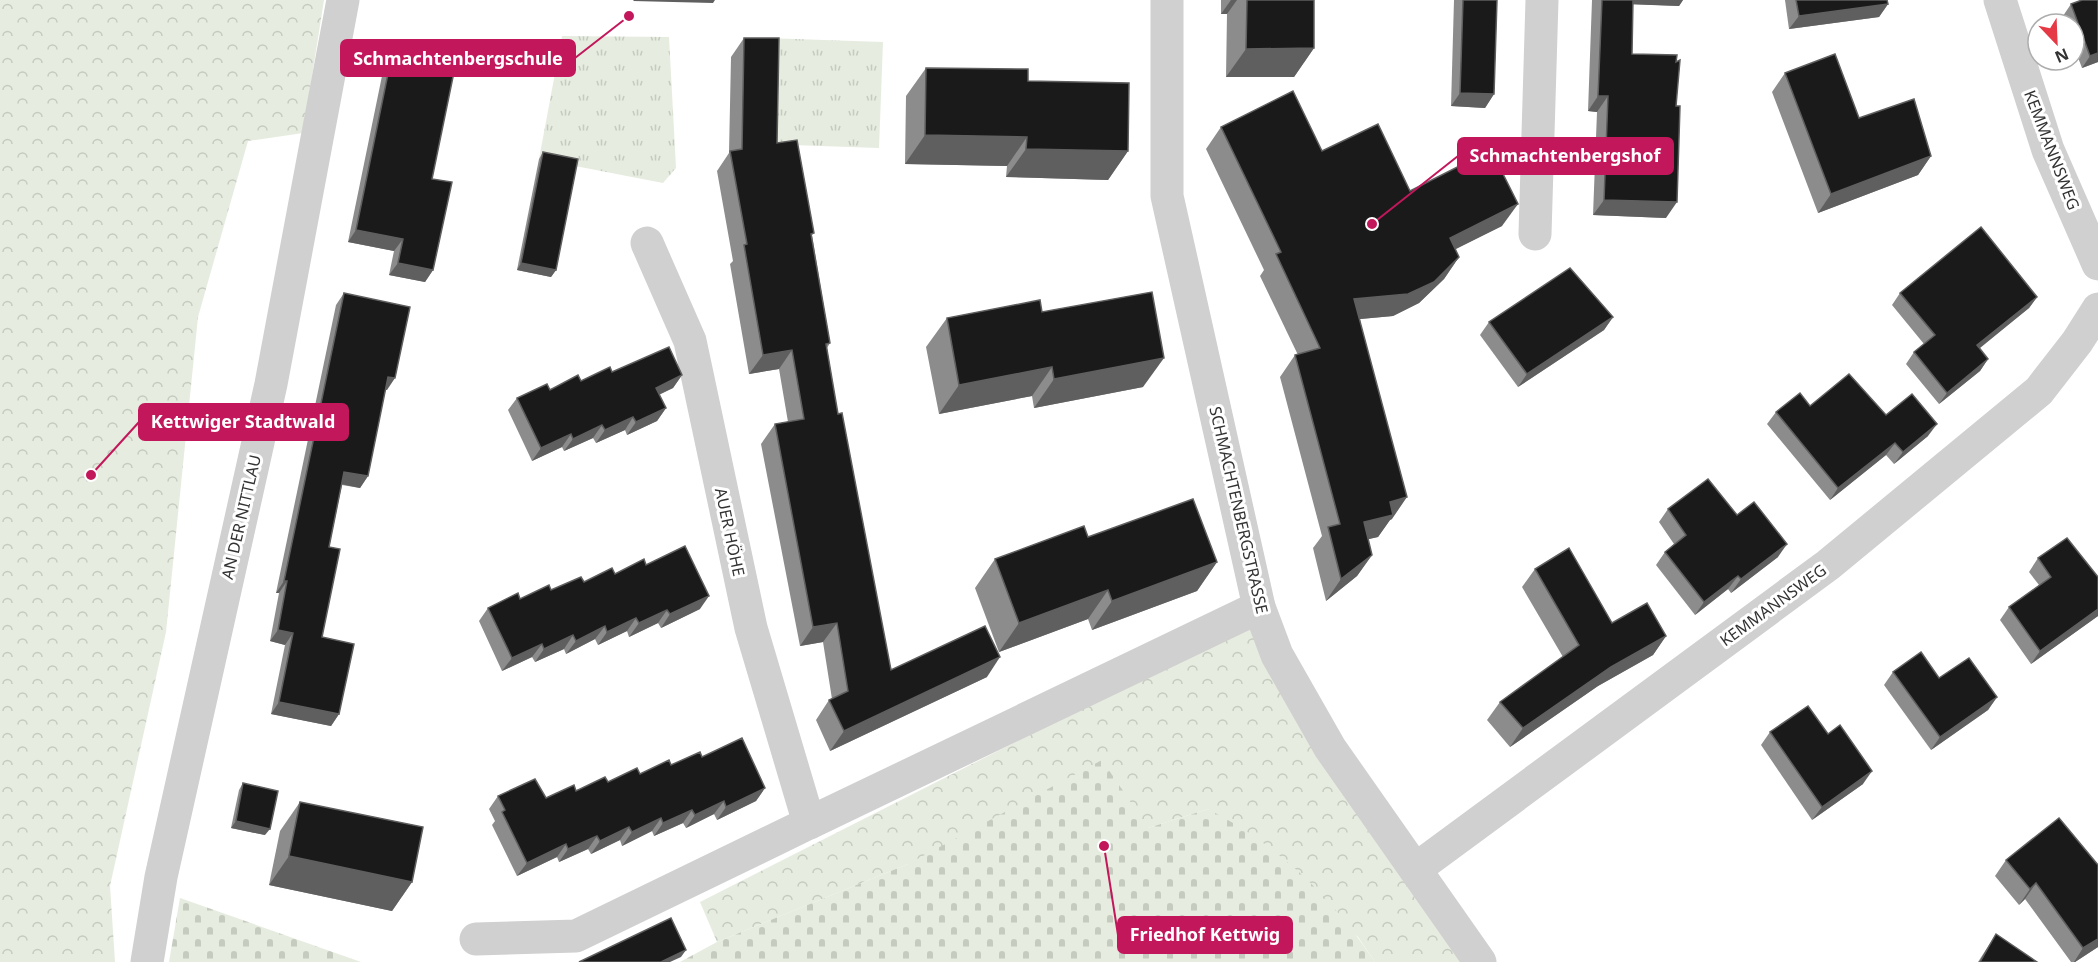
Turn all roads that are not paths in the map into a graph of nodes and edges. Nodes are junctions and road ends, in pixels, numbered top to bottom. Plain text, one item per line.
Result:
1 (343, 0) edge
2 (1167, 0) edge
3 (1542, 0) edge
4 (2000, 0) edge
5 (1535, 234) dead end
6 (647, 243) dead end
7 (2098, 264) edge
8 (2098, 309) edge
9 (1259, 607) junction
10 (809, 823) junction
11 (1417, 868) junction
12 (476, 939) dead end
13 (147, 962) edge
14 (1480, 962) edge

1 - 13 street, AN DER NITTLAU
2 - 9 street, SCHMACHTENBERGSTRASSE
3 - 5 street
4 - 7 street, KEMMANNSWEG
6 - 10 street, AUER HÖHE
8 - 11 street, KEMMANNSWEG
9 - 10 street
9 - 11 street, SCHMACHTENBERGSTRASSE
10 - 12 street
11 - 14 street, SCHMACHTENBERGSTRASSE

